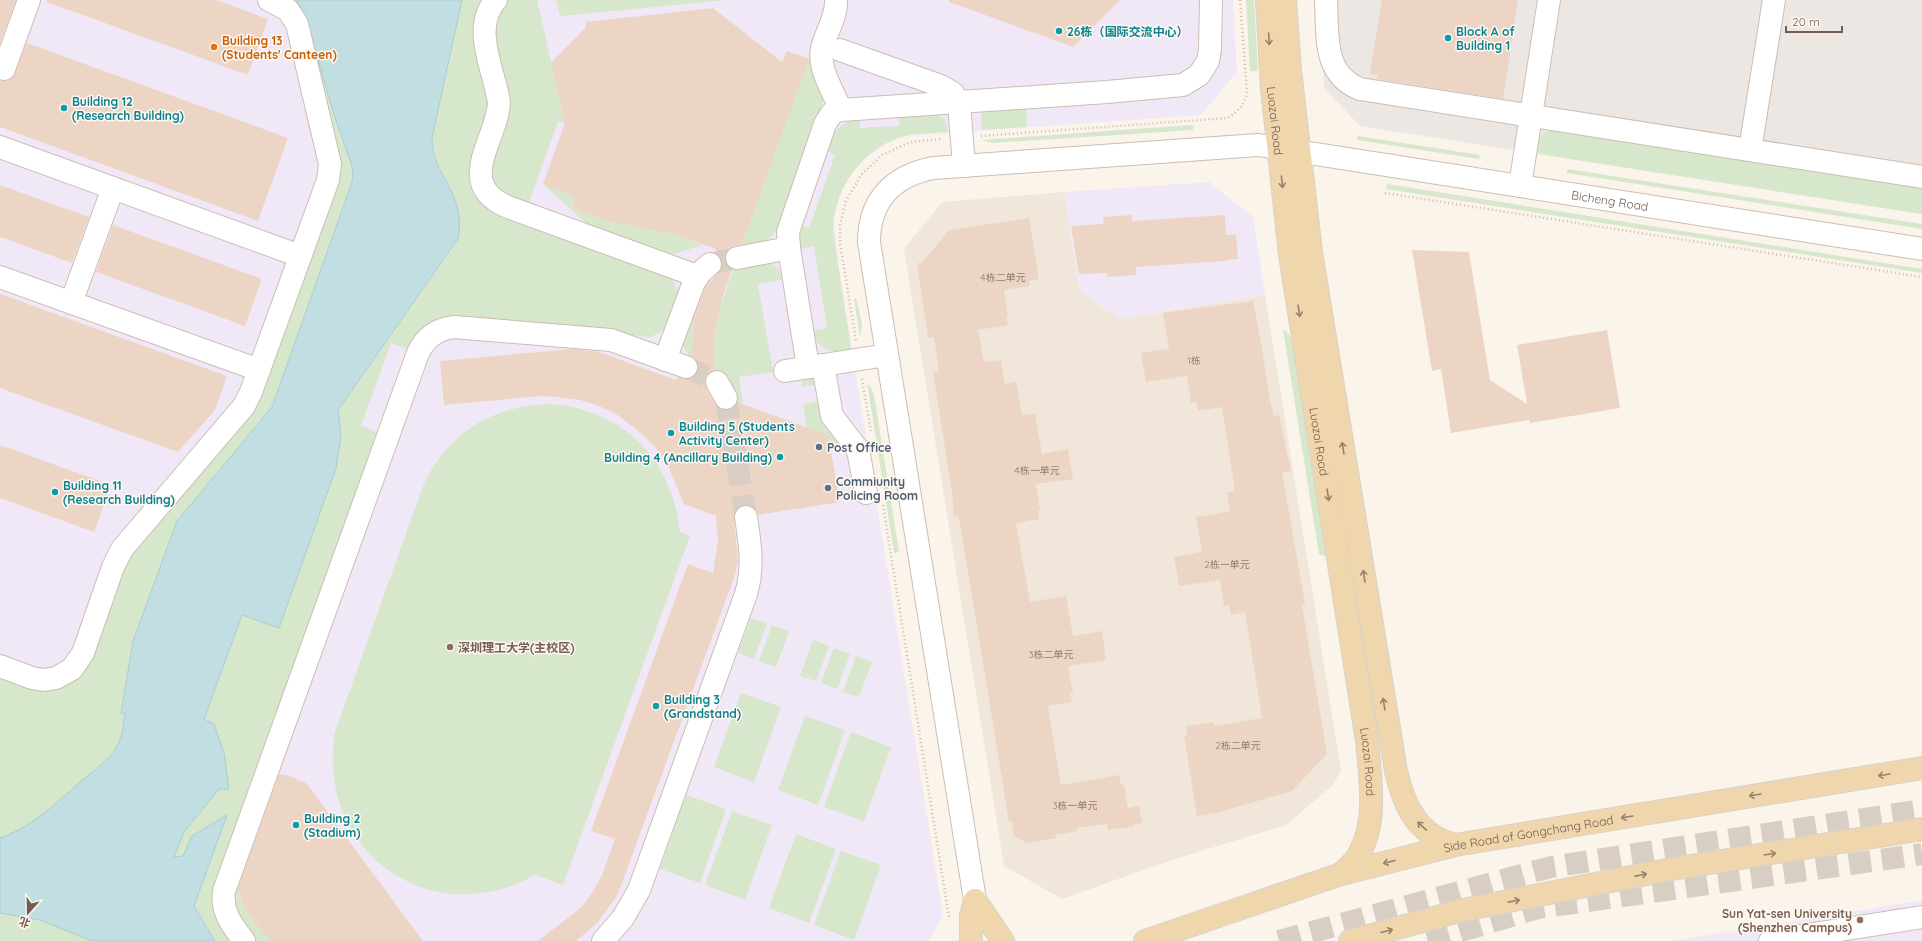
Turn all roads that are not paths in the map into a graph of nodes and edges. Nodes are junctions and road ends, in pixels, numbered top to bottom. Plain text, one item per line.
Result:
1 (29, 0) edge
2 (269, 0) edge
3 (496, 0) edge
4 (836, 0) edge
5 (1211, 0) edge
6 (1267, 0) edge
7 (1285, 0) edge
8 (1326, 0) edge
9 (1549, 0) edge
10 (1774, 0) edge
11 (840, 50) dead end
12 (4, 69) dead end
13 (958, 102) junction
14 (841, 110) junction
15 (0, 147) edge
16 (1288, 149) junction
17 (1750, 150) junction
18 (964, 166) junction
19 (1922, 177) edge
20 (1520, 186) junction
21 (113, 188) junction
22 (789, 248) junction
23 (1922, 249) edge
24 (300, 256) junction
25 (737, 258) tunnel mouth
26 (0, 277) edge
27 (71, 302) junction
28 (887, 355) junction
29 (665, 360) junction
30 (816, 366) junction
31 (686, 367) tunnel mouth
32 (258, 370) junction
33 (784, 371) dead end
34 (866, 493) dead end
35 (746, 517) tunnel mouth
36 (0, 666) edge
37 (1922, 768) edge
38 (1922, 829) edge
39 (1455, 845) junction
40 (1341, 874) junction
41 (975, 900) junction
42 (1922, 917) edge
43 (244, 941) edge
44 (603, 941) edge
45 (971, 941) edge
46 (1003, 941) edge
47 (1145, 941) edge
48 (1350, 941) edge
49 (1770, 941) edge

1 - 12 street
2 - 24 street
3 - 29 street
4 - 14 street
5 - 13 street
6 -> 16 main road, Luozai Road
7 - 16 main road, Luozai Road
8 - 17 street
9 - 20 street
10 - 17 street
11 - 13 street
13 - 14 street
13 - 18 street
14 - 22 street
15 - 21 street
16 - 18 street, Bicheng Road
16 - 20 street, Bicheng Road
39 -> 16 main road, Luozai Road
16 -> 40 main road, Luozai Road
17 - 19 street
18 - 28 street, Bicheng Road
20 - 23 street, Bicheng Road
21 - 24 street
21 - 27 street
22 - 25 street
22 - 30 street
24 - 32 street
26 - 27 street
27 - 32 street
28 - 30 street
28 - 41 street, Bicheng Road
29 - 31 street
29 - 43 street
30 - 33 street
30 - 34 street
32 - 36 street
35 - 44 street
37 -> 39 main road, Side Road of Gongchang Road
48 -> 38 main road
39 -> 40 main road, Side Road of Gongchang Road
40 - 47 main road, Side Road of Gongchang Road
41 - 45 main road
41 - 46 main road
42 - 49 street

